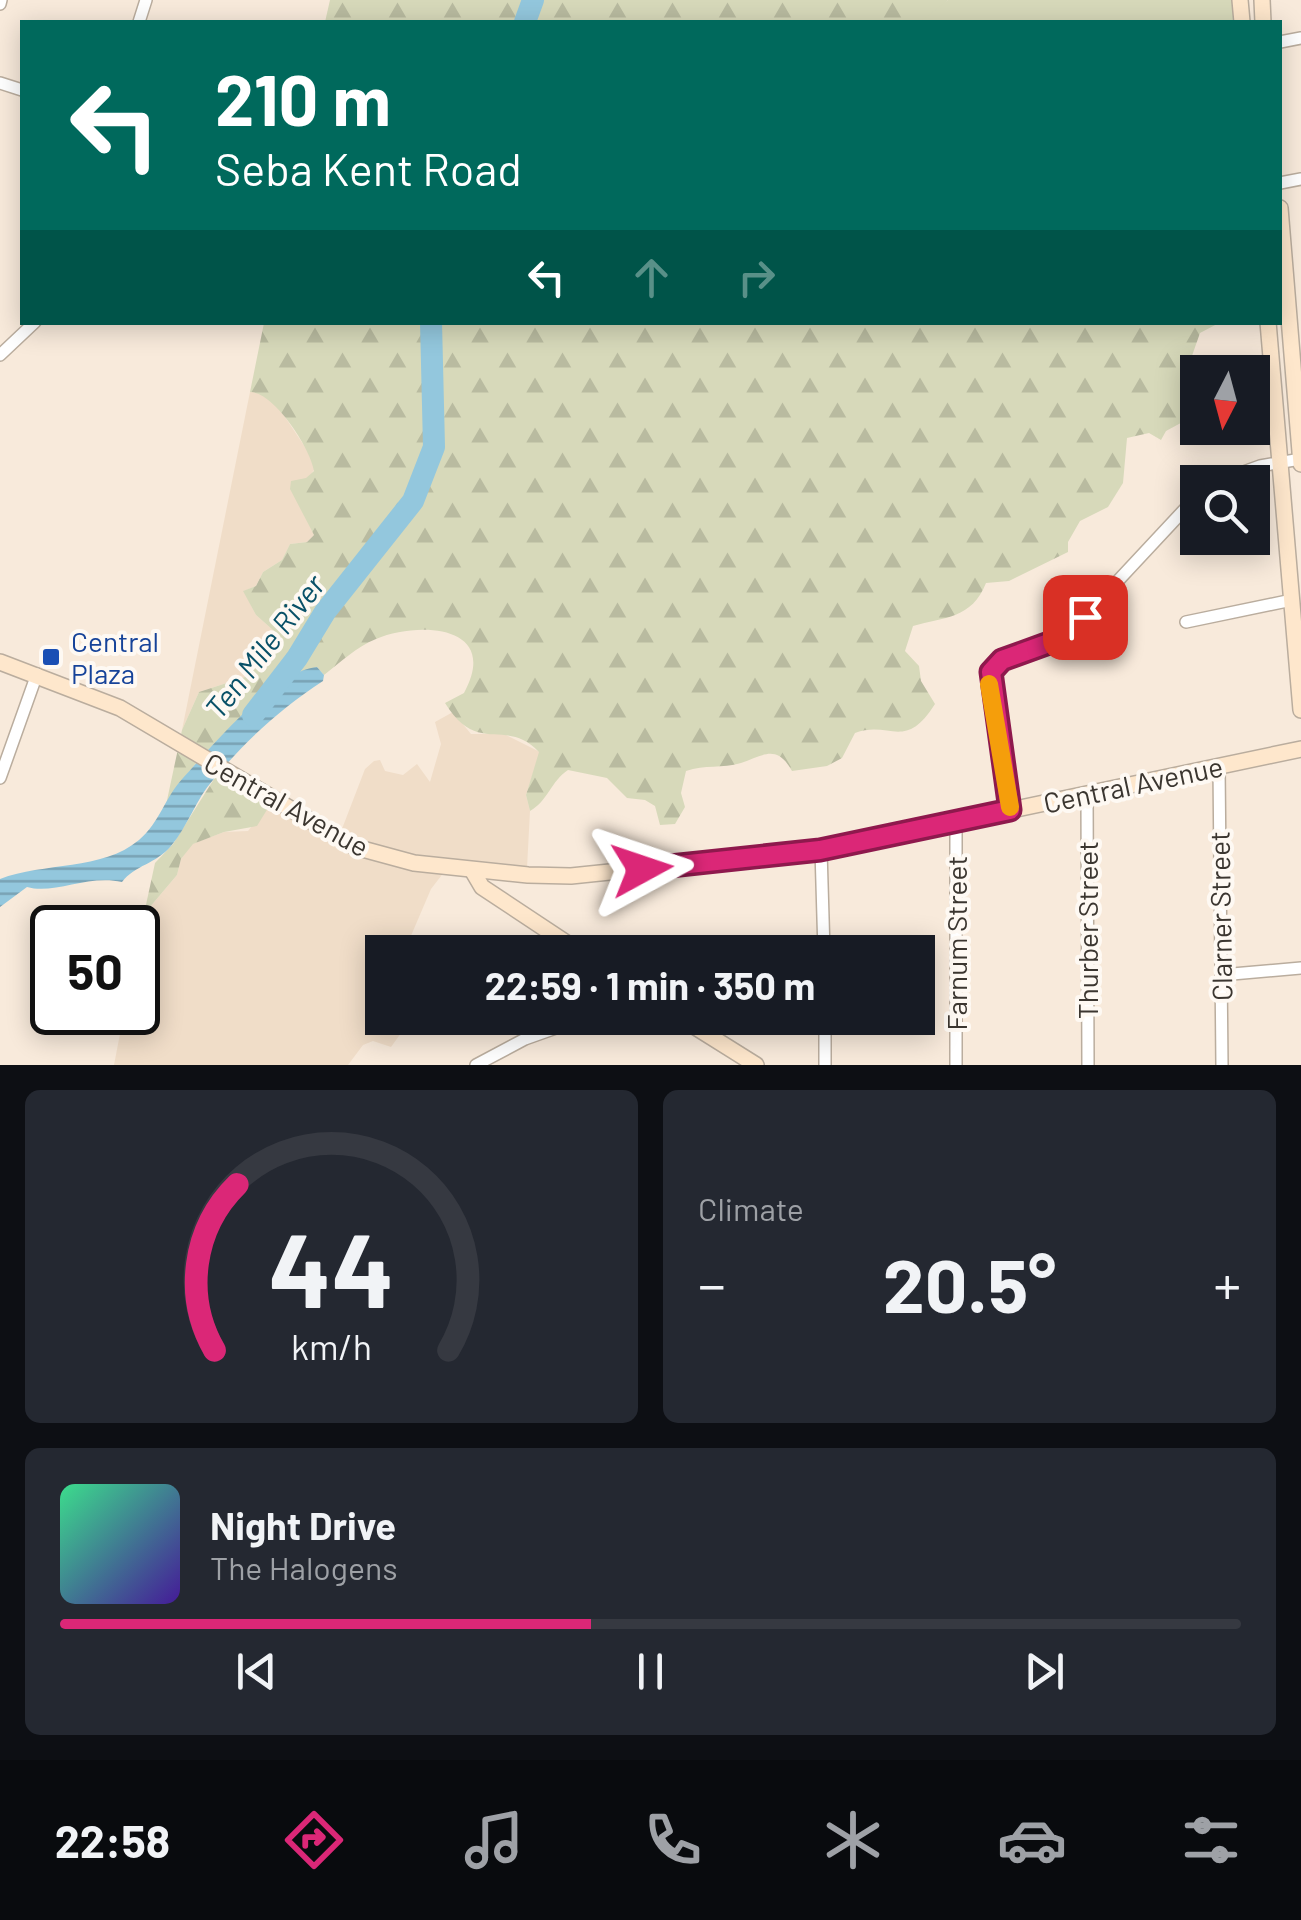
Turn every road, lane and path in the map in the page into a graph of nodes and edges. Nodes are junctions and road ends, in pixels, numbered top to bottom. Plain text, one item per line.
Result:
1 (1282, 223) edge
2 (1295, 320) edge
3 (32, 325) edge
4 (1268, 325) edge
5 (0, 355) edge
6 (1301, 461) edge
7 (1280, 464) junction
8 (1270, 465) edge
9 (1180, 514) edge
10 (1292, 600) junction
11 (1186, 622) dead end
12 (0, 662) edge
13 (38, 674) junction
14 (1301, 710) edge
15 (1301, 748) edge
16 (1218, 766) junction
17 (0, 778) edge
18 (1086, 794) junction
19 (1010, 810) junction
20 (956, 821) junction
21 (820, 850) junction
22 (472, 870) junction
23 (554, 935) edge
24 (823, 935) edge
25 (1301, 968) edge
26 (1221, 975) junction
27 (545, 1035) edge
28 (708, 1035) edge
29 (825, 1035) edge
30 (476, 1065) edge
31 (756, 1065) edge
32 (825, 1065) edge
33 (956, 1065) edge
34 (1088, 1065) edge
35 (1222, 1065) edge

1 - 2 main road
2 - 6 main road
3 - 5 street
4 - 7 main road
6 - 7 street
7 - 8 street
7 - 10 main road
9 - 19 street
10 - 11 street
10 - 14 main road
12 - 13 main road, Central Avenue
13 - 17 street
13 - 22 main road, Central Avenue
15 - 16 main road, Central Avenue
16 - 18 main road, Central Avenue
16 - 26 street, Clarner Street
18 - 19 main road, Central Avenue
18 - 34 street, Thurber Street
19 - 20 main road, Central Avenue
20 - 21 main road, Central Avenue
20 - 33 street, Farnum Street
21 - 22 main road, Central Avenue
21 - 24 street
22 - 23 main road
25 - 26 street
26 - 35 street, Clarner Street
27 - 30 street
28 - 31 main road
29 - 32 street

